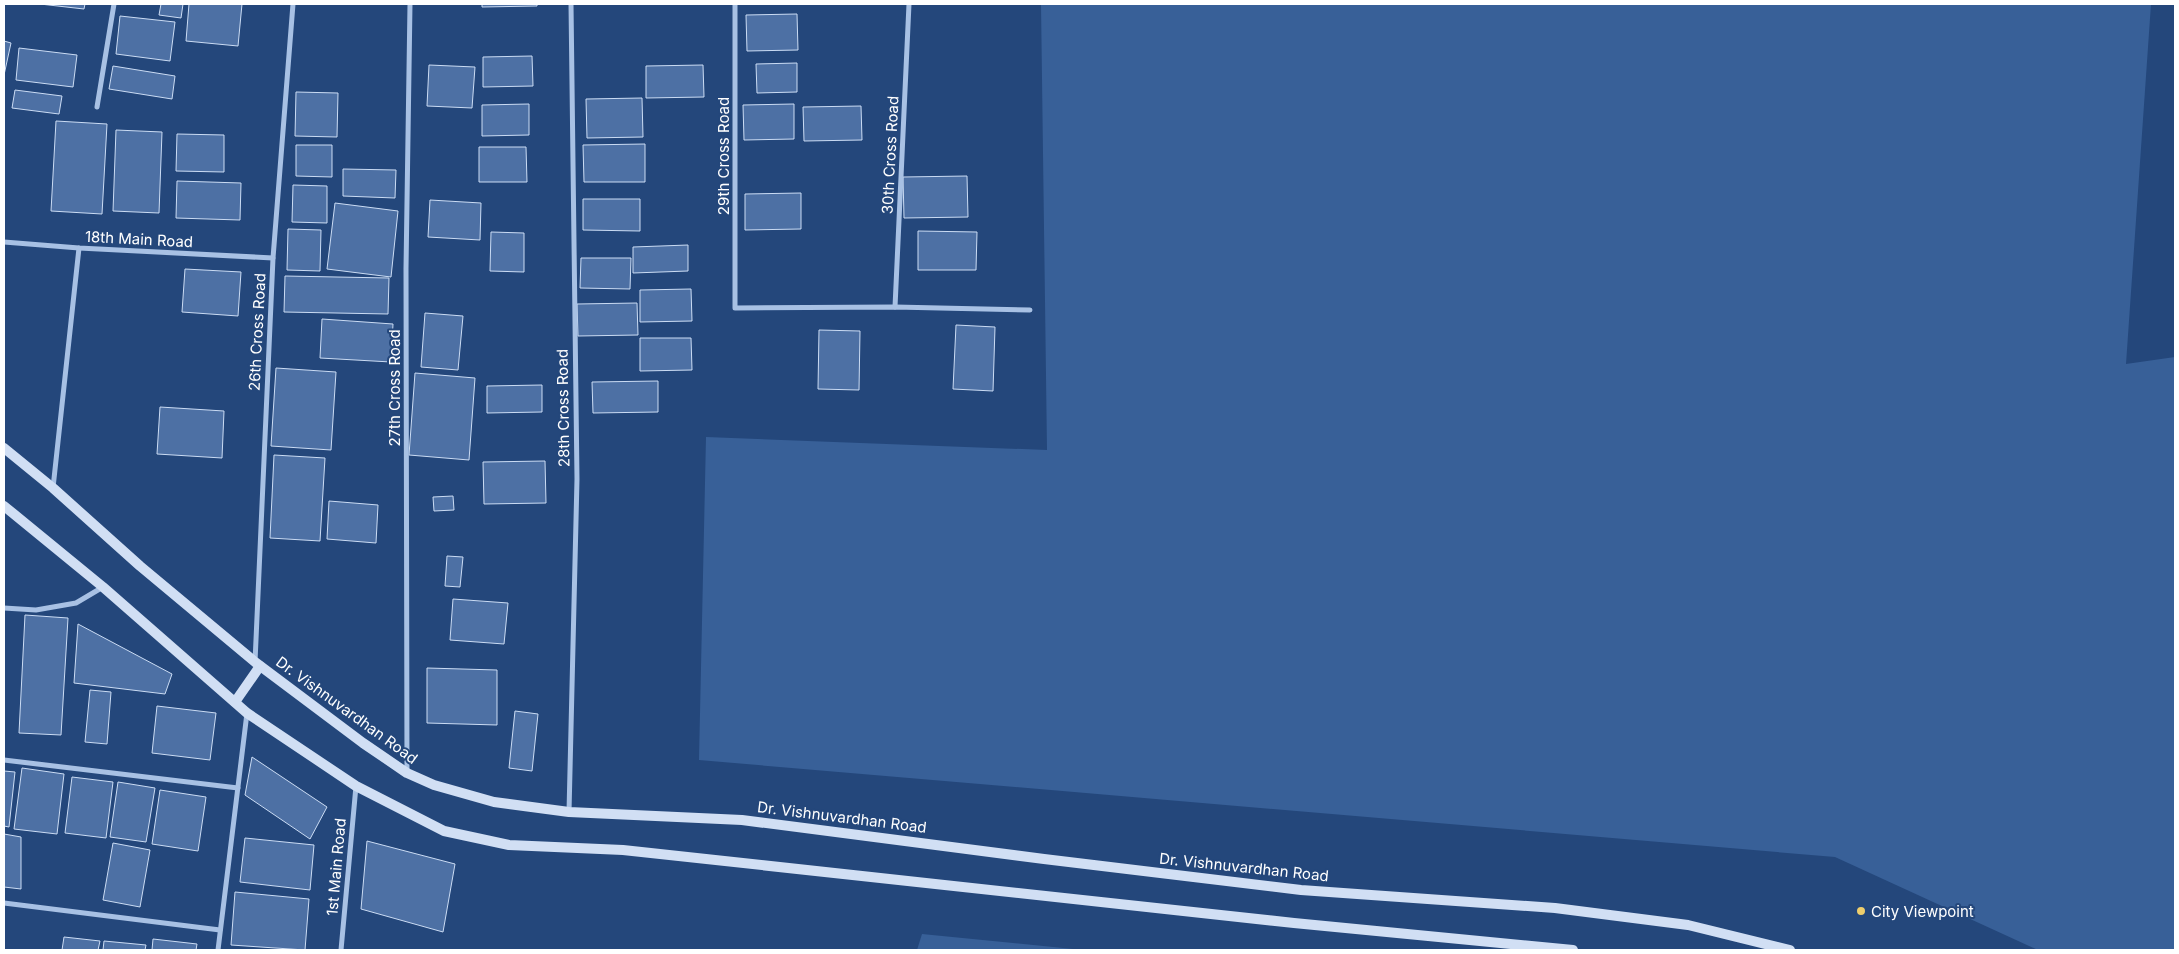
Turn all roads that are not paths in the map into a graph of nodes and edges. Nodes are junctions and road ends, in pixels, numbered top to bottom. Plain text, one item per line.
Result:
1 (114, 4) edge
2 (293, 4) edge
3 (410, 4) edge
4 (571, 4) edge
5 (735, 4) edge
6 (909, 4) edge
7 (97, 107) dead end
8 (4, 242) edge
9 (79, 248) junction
10 (273, 258) junction
11 (895, 307) junction
12 (1030, 310) dead end
13 (4, 448) edge
14 (53, 488) junction
15 (4, 506) edge
16 (103, 587) junction
17 (4, 608) edge
18 (258, 664) junction
19 (235, 702) junction
20 (247, 713) junction
21 (4, 760) edge
22 (407, 773) junction
23 (356, 786) junction
24 (238, 788) junction
25 (569, 812) junction
26 (4, 903) edge
27 (220, 930) junction
28 (218, 950) edge
29 (341, 950) edge
30 (1572, 950) edge
31 (1790, 950) edge

1 - 7 street
2 - 10 street, 26th Cross Road
3 - 22 street, 27th Cross Road
4 - 25 street, 28th Cross Road
5 - 11 street, 29th Cross Road
6 - 11 street, 30th Cross Road
8 - 9 street, 18th Main Road
9 - 10 street, 18th Main Road
9 - 14 street
10 - 18 street, 26th Cross Road
11 - 12 street
13 - 14 main road, Dr. Vishnuvardhan Road
14 - 18 main road, Dr. Vishnuvardhan Road
15 - 16 main road
16 - 17 street
16 - 19 main road
18 - 19 main road
18 - 22 main road, Dr. Vishnuvardhan Road
19 - 20 main road
20 - 23 main road
20 - 24 street
21 - 24 street
22 - 25 main road, Dr. Vishnuvardhan Road
23 - 29 street, 1st Main Road
23 - 30 main road
24 - 27 street
25 - 31 main road, Dr. Vishnuvardhan Road
26 - 27 street
27 - 28 street

